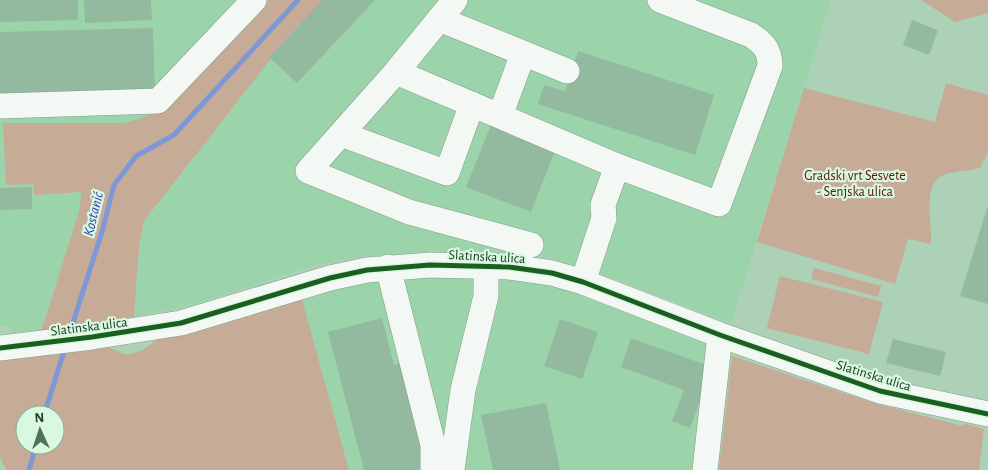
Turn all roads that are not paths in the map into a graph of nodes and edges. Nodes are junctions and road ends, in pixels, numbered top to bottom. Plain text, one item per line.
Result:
1 (254, 0) edge
2 (454, 0) edge
3 (660, 0) edge
4 (438, 20) junction
5 (524, 54) junction
6 (396, 72) junction
7 (567, 72) dead end
8 (472, 104) junction
9 (0, 106) edge
10 (500, 116) junction
11 (340, 134) junction
12 (617, 166) junction
13 (531, 245) dead end
14 (486, 265) junction
15 (388, 267) junction
16 (575, 280) junction
17 (720, 335) junction
18 (3, 341) edge
19 (988, 414) edge
20 (433, 470) edge
21 (452, 470) edge
22 (705, 470) edge

1 - 9 street
2 - 4 street
3 - 12 street
4 - 5 street
4 - 6 street
5 - 7 street
5 - 10 street
6 - 8 street
6 - 11 street
8 - 10 street
8 - 11 street
10 - 12 street
11 - 13 street
12 - 16 street
14 - 15 street, Slatinska ulica
14 - 16 street, Slatinska ulica
14 - 21 street
15 - 18 street, Slatinska ulica
15 - 20 street
16 - 17 street, Slatinska ulica
17 - 19 street, Slatinska ulica
17 - 22 street

